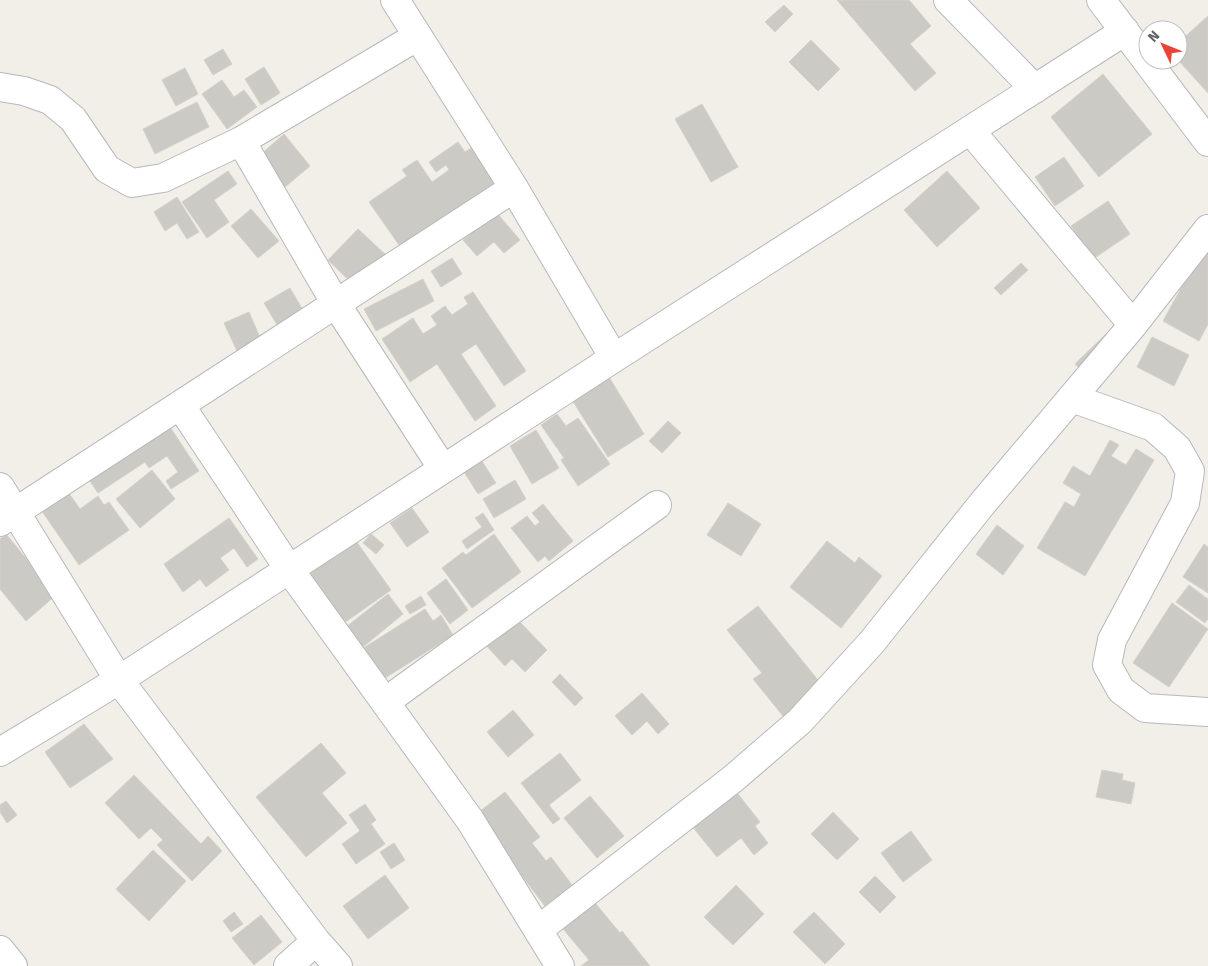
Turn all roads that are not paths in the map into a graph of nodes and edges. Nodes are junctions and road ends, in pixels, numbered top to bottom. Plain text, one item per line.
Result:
1 (395, 0) edge
2 (948, 0) edge
3 (1101, 0) edge
4 (1125, 31) junction
5 (418, 36) junction
6 (0, 87) edge
7 (1035, 89) junction
8 (970, 130) junction
9 (241, 141) junction
10 (1208, 142) edge
11 (514, 188) junction
12 (1208, 229) edge
13 (336, 304) junction
14 (1133, 325) junction
15 (614, 358) junction
16 (1072, 398) junction
17 (180, 405) junction
18 (443, 469) junction
19 (0, 487) edge
20 (657, 506) dead end
21 (8, 517) edge
22 (289, 569) junction
23 (119, 680) junction
24 (385, 702) junction
25 (1208, 712) edge
26 (0, 752) edge
27 (538, 930) junction
28 (316, 941) junction
29 (0, 950) edge
30 (13, 966) edge
31 (288, 966) edge
32 (338, 966) edge
33 (560, 966) edge

1 - 5 street
2 - 7 street
3 - 4 street
4 - 7 street
4 - 10 street
5 - 9 street
5 - 11 street
6 - 9 street
7 - 8 street
8 - 14 street
8 - 15 street
9 - 13 street
11 - 13 street
11 - 15 street
12 - 14 street
13 - 17 street
13 - 18 street
14 - 16 street
15 - 18 street
16 - 25 street
16 - 27 street
17 - 21 street
17 - 22 street
18 - 22 street
19 - 21 street
20 - 24 street
21 - 23 street
22 - 23 street
22 - 24 street
23 - 26 street
23 - 28 street
24 - 27 street
27 - 33 street
28 - 31 street
28 - 32 street
29 - 30 street

